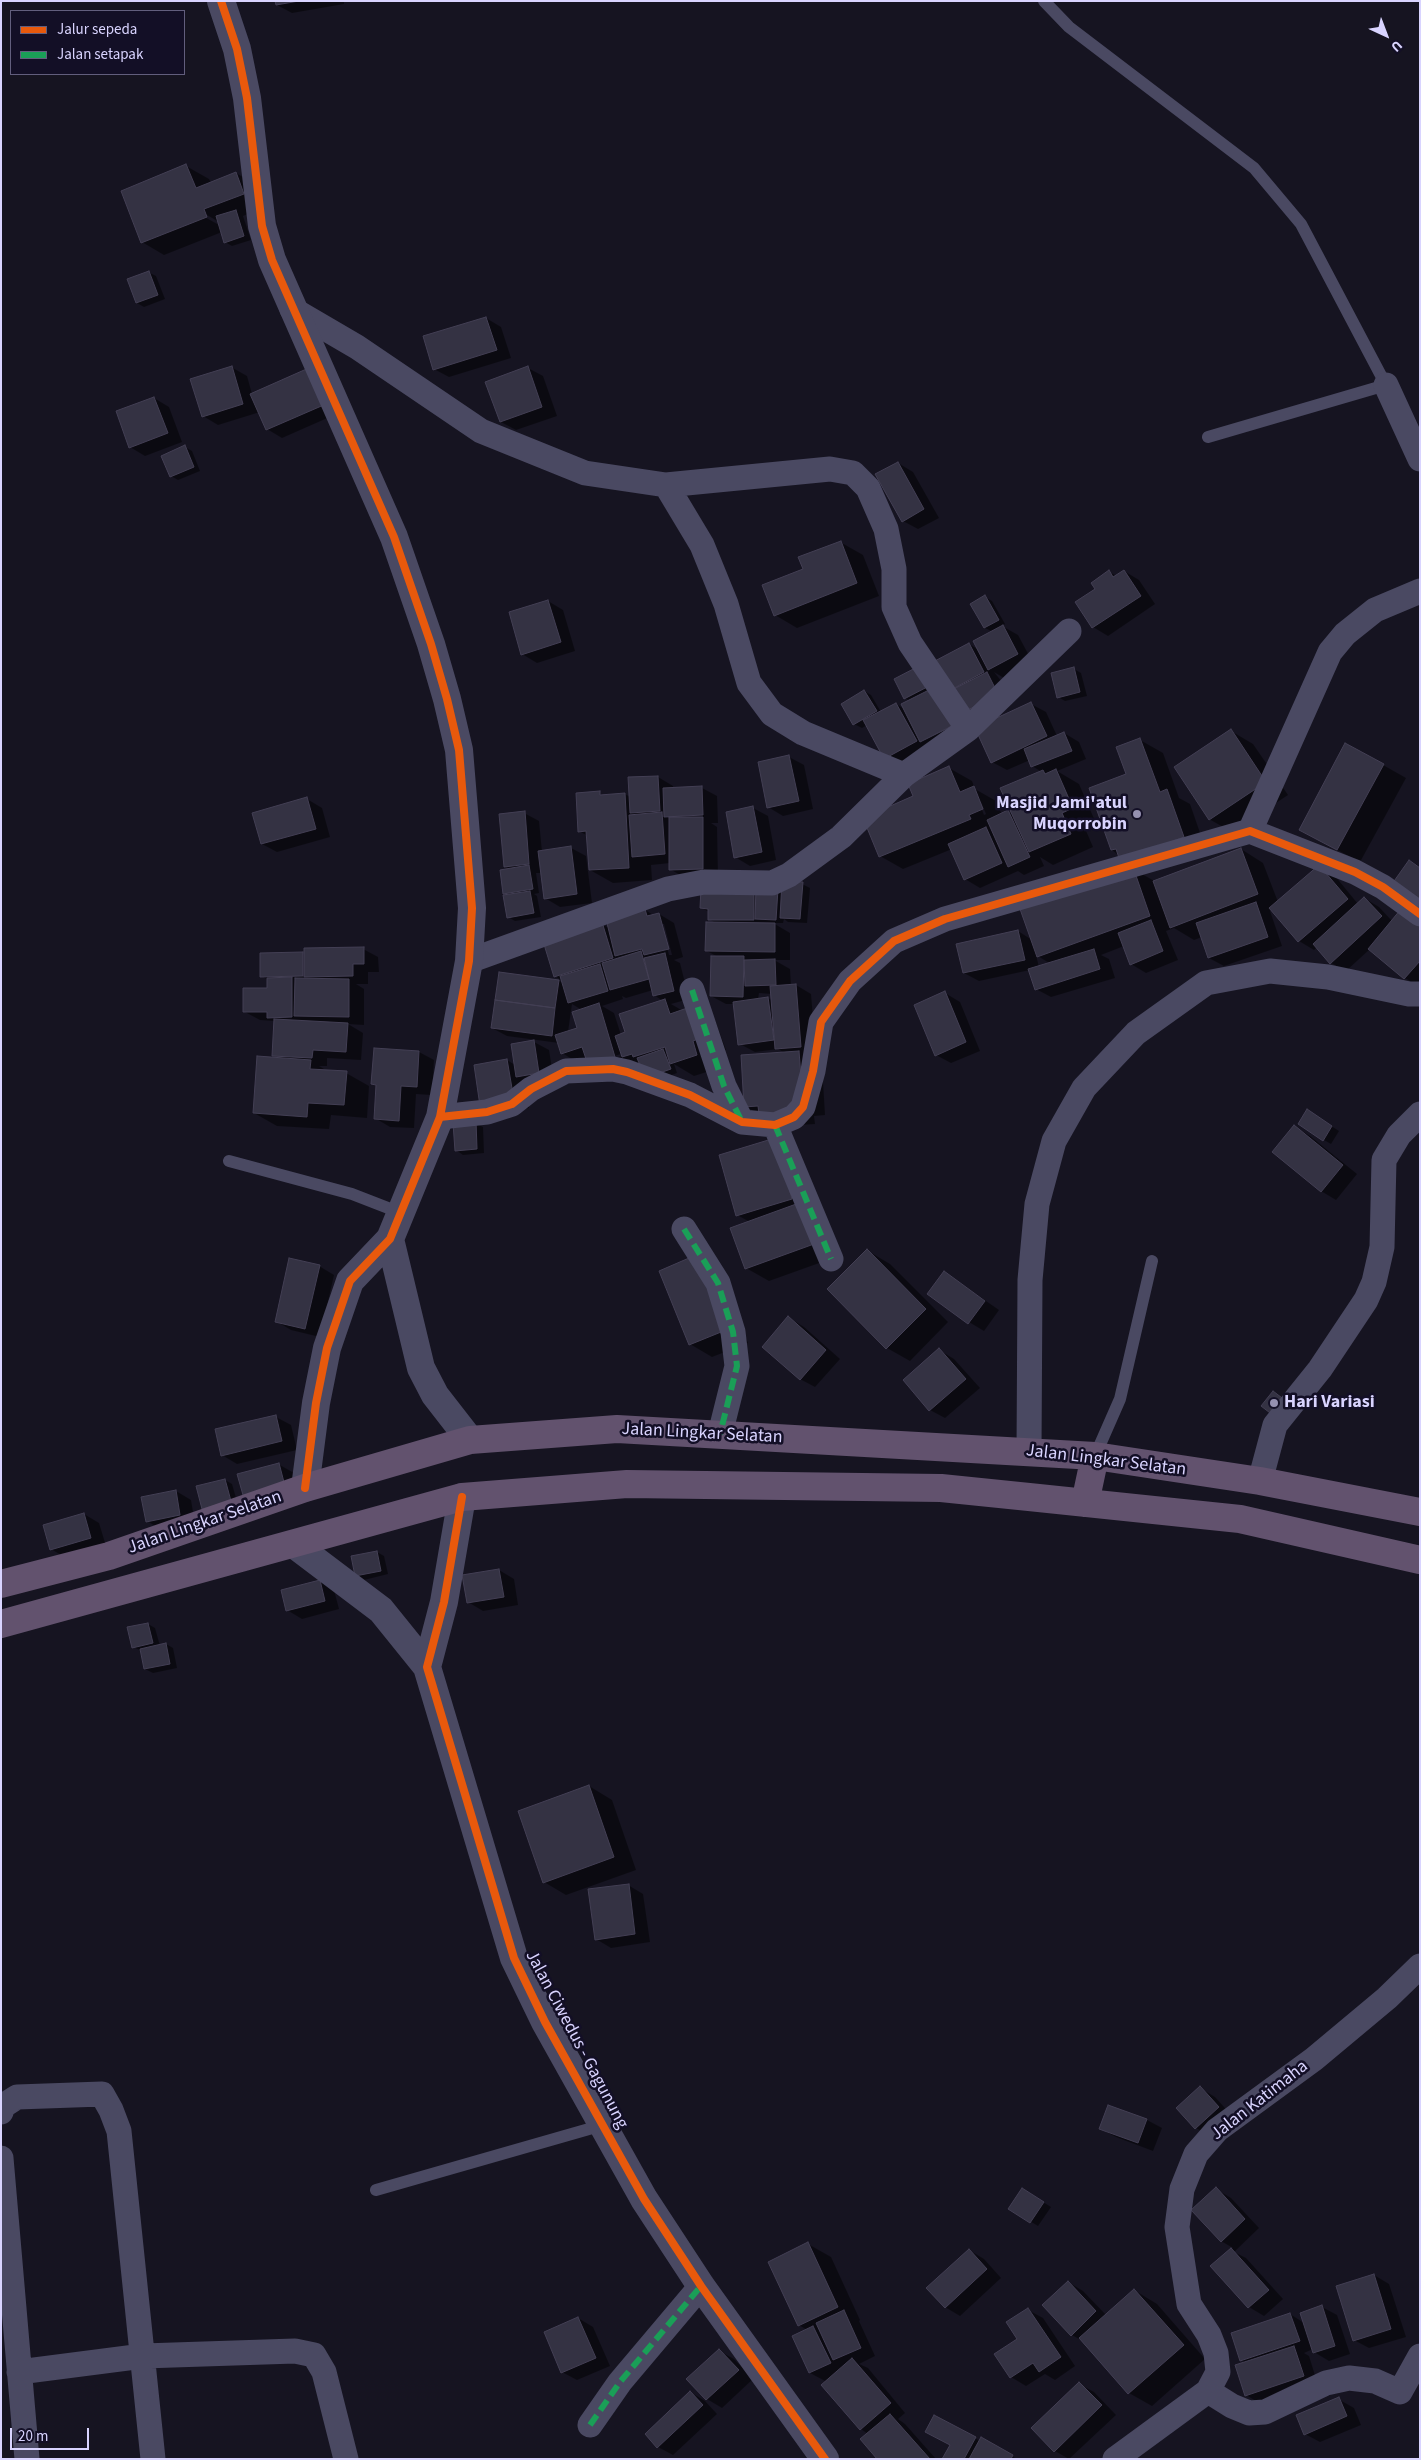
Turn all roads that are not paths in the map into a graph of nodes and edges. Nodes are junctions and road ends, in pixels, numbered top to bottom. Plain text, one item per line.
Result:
1 (221, 1) edge
2 (1044, 1) edge
3 (292, 309) junction
4 (1386, 385) junction
5 (1208, 437) dead end
6 (1420, 460) edge
7 (666, 485) junction
8 (1420, 590) edge
9 (1069, 631) dead end
10 (968, 729) junction
11 (904, 775) junction
12 (1250, 831) junction
13 (1420, 914) edge
14 (469, 960) junction
15 (692, 990) dead end
16 (1420, 994) edge
17 (1420, 1114) edge
18 (440, 1117) junction
19 (742, 1122) junction
20 (775, 1125) junction
21 (229, 1161) dead end
22 (401, 1213) junction
23 (684, 1229) dead end
24 (390, 1239) junction
25 (831, 1259) dead end
26 (1152, 1261) dead end
27 (720, 1434) junction
28 (470, 1440) junction
29 (1029, 1451) junction
30 (1095, 1456) junction
31 (1260, 1482) junction
32 (305, 1488) junction
33 (462, 1497) junction
34 (1085, 1503) junction
35 (1420, 1512) edge
36 (295, 1545) junction
37 (1420, 1560) edge
38 (1, 1584) edge
39 (1, 1624) edge
40 (427, 1667) junction
41 (1420, 1966) edge
42 (1, 2112) edge
43 (603, 2126) junction
44 (1, 2158) edge
45 (376, 2190) dead end
46 (701, 2286) junction
47 (142, 2356) junction
48 (1420, 2356) edge
49 (19, 2372) junction
50 (1208, 2390) junction
51 (1410, 2396) edge
52 (590, 2425) dead end
53 (341, 2458) edge
54 (27, 2459) edge
55 (153, 2459) edge
56 (825, 2459) edge
57 (1115, 2459) edge

1 - 3 street
2 - 4 lane
3 - 7 street
3 - 14 street
4 - 5 lane
4 - 6 street
7 - 10 street
7 - 11 street
8 - 12 street
9 - 10 street
10 - 11 street
11 - 14 street
12 - 13 street
12 - 20 street
14 - 18 street
15 - 19 street
16 - 29 street
17 - 31 street
18 - 19 street
18 - 22 street
19 - 20 street
20 - 25 street
21 - 22 lane
22 - 24 street
23 - 27 street
24 - 28 street
24 - 32 street
26 - 30 lane
27 - 28 highway, Jalan Lingkar Selatan
27 - 29 highway, Jalan Lingkar Selatan
28 - 32 highway, Jalan Lingkar Selatan
29 - 30 highway, Jalan Lingkar Selatan
30 - 31 highway, Jalan Lingkar Selatan
30 - 34 highway
31 - 35 highway, Jalan Lingkar Selatan
32 - 38 highway, Jalan Lingkar Selatan
33 - 34 highway
33 - 36 highway
33 - 40 street
34 - 37 highway
36 - 39 highway
36 - 40 street
40 - 43 street, Jalan Ciwedus - Gagunung
41 - 50 street, Jalan Katimaha
42 - 47 street
43 - 45 lane
43 - 46 street, Jalan Ciwedus - Gagunung
44 - 49 street
46 - 52 street
46 - 56 street, Jalan Ciwedus - Gagunung
47 - 49 street
47 - 53 street
47 - 55 street
48 - 51 street
49 - 54 street
50 - 51 street
50 - 57 street

